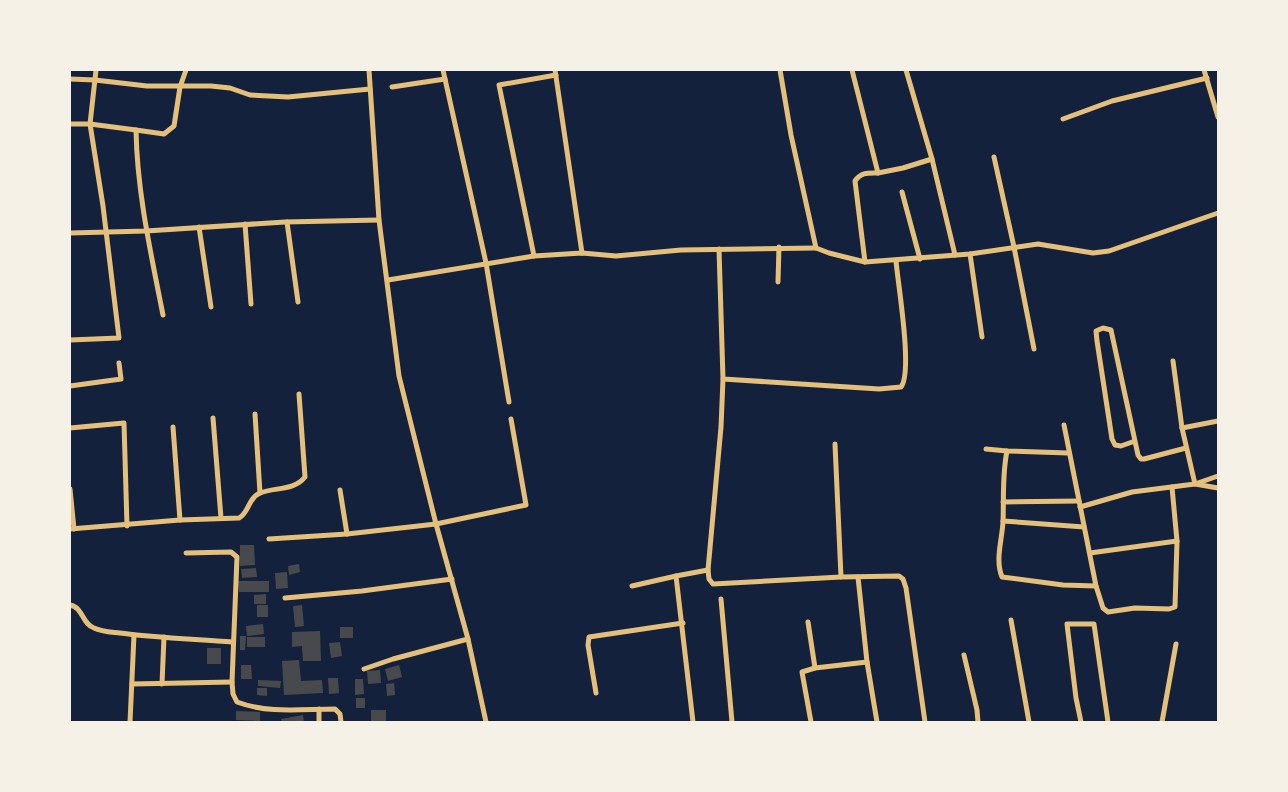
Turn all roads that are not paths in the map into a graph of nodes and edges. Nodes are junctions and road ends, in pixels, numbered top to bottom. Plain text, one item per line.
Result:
1 (96, 70) edge
2 (186, 70) edge
3 (369, 70) edge
4 (442, 70) edge
5 (780, 70) edge
6 (852, 70) edge
7 (906, 70) edge
8 (1204, 70) edge
9 (555, 72) edge
10 (1206, 78) junction
11 (70, 79) edge
12 (444, 79) junction
13 (95, 80) junction
14 (180, 87) junction
15 (392, 87) dead end
16 (370, 89) junction
17 (1218, 117) edge
18 (1063, 119) dead end
19 (70, 124) edge
20 (90, 124) junction
21 (136, 130) junction
22 (994, 157) dead end
23 (932, 159) junction
24 (878, 173) junction
25 (902, 192) dead end
26 (1218, 213) edge
27 (379, 220) junction
28 (287, 222) junction
29 (244, 224) junction
30 (199, 227) junction
31 (146, 231) junction
32 (70, 233) edge
33 (106, 233) junction
34 (779, 247) junction
35 (1014, 247) junction
36 (719, 248) junction
37 (816, 248) junction
38 (582, 254) junction
39 (970, 254) junction
40 (955, 255) junction
41 (534, 256) junction
42 (920, 258) junction
43 (896, 261) junction
44 (865, 262) junction
45 (486, 263) junction
46 (388, 280) junction
47 (778, 282) dead end
48 (298, 302) dead end
49 (251, 304) dead end
50 (211, 307) dead end
51 (163, 315) dead end
52 (982, 337) dead end
53 (70, 340) edge
54 (1034, 349) dead end
55 (1173, 361) dead end
56 (119, 363) dead end
57 (722, 379) junction
58 (70, 386) edge
59 (299, 394) dead end
60 (509, 402) dead end
61 (255, 414) dead end
62 (213, 418) dead end
63 (511, 419) dead end
64 (1218, 420) edge
65 (1064, 425) dead end
66 (173, 427) dead end
67 (70, 428) edge
68 (1182, 428) junction
69 (1135, 442) junction
70 (835, 444) dead end
71 (1186, 448) junction
72 (986, 449) dead end
73 (1007, 451) junction
74 (1068, 453) junction
75 (1218, 476) edge
76 (1195, 484) junction
77 (1172, 487) junction
78 (1218, 488) edge
79 (70, 489) edge
80 (340, 490) dead end
81 (260, 493) junction
82 (1003, 502) junction
83 (1080, 504) junction
84 (221, 518) junction
85 (180, 520) junction
86 (1003, 521) junction
87 (436, 524) junction
88 (127, 526) junction
89 (1084, 527) junction
90 (72, 529) edge
91 (347, 534) junction
92 (269, 539) dead end
93 (1177, 541) junction
94 (186, 553) dead end
95 (1090, 553) junction
96 (708, 570) junction
97 (676, 576) junction
98 (841, 577) junction
99 (858, 577) junction
100 (452, 579) junction
101 (632, 586) dead end
102 (1096, 586) junction
103 (285, 598) dead end
104 (721, 599) dead end
105 (70, 605) edge
106 (1011, 620) dead end
107 (808, 622) dead end
108 (683, 623) junction
109 (134, 635) junction
110 (164, 637) junction
111 (468, 638) junction
112 (233, 642) junction
113 (1176, 644) dead end
114 (964, 655) dead end
115 (868, 662) junction
116 (815, 668) junction
117 (364, 669) dead end
118 (232, 682) junction
119 (132, 684) junction
120 (162, 684) junction
121 (596, 693) dead end
122 (319, 709) junction
123 (130, 722) edge
124 (319, 722) edge
125 (341, 722) edge
126 (486, 722) edge
127 (693, 722) edge
128 (732, 722) edge
129 (811, 722) edge
130 (878, 722) edge
131 (925, 722) edge
132 (978, 722) edge
133 (1029, 722) edge
134 (1081, 722) edge
135 (1108, 722) edge
136 (1162, 722) edge

1 - 13 street
2 - 14 street
3 - 16 street
4 - 12 street
5 - 37 street
6 - 24 street
7 - 23 street
8 - 10 street
9 - 38 street
9 - 41 street
10 - 17 street
10 - 18 street
11 - 13 street
12 - 15 street
12 - 45 street
13 - 14 street
13 - 20 street
14 - 16 street
14 - 21 street
16 - 27 street
19 - 20 street
20 - 21 street
20 - 33 street
21 - 31 street
22 - 35 street
23 - 24 street
23 - 40 street
24 - 44 street
25 - 42 street
26 - 35 street
27 - 28 street
27 - 46 street
28 - 29 street
28 - 48 street
29 - 30 street
29 - 49 street
30 - 31 street
30 - 50 street
31 - 33 street
31 - 51 street
32 - 33 street
33 - 53 street
34 - 36 street
34 - 37 street
34 - 47 street
35 - 39 street
35 - 54 street
36 - 38 street
36 - 57 street
37 - 44 street
38 - 41 street
39 - 40 street
39 - 52 street
40 - 42 street
41 - 45 street
42 - 43 street
43 - 44 street
43 - 57 street
45 - 46 street
45 - 60 street
46 - 87 street
55 - 68 street
56 - 58 street
57 - 96 street
59 - 81 street
61 - 81 street
62 - 84 street
63 - 87 street
64 - 68 street
65 - 74 street
66 - 85 street
67 - 88 street
68 - 71 street
69 - 69 street
69 - 71 street
70 - 98 street
71 - 76 street
72 - 73 street
73 - 74 street
73 - 82 street
74 - 83 street
75 - 76 street
76 - 77 street
76 - 78 street
77 - 83 street
77 - 93 street
79 - 90 street
80 - 91 street
81 - 84 street
82 - 83 street
82 - 86 street
83 - 89 street
84 - 85 street
85 - 88 street
86 - 89 street
86 - 102 street
87 - 91 street
87 - 100 street
88 - 90 street
89 - 95 street
91 - 92 street
93 - 95 street
93 - 102 street
94 - 112 street
95 - 102 street
96 - 97 street
96 - 98 street
97 - 101 street
97 - 108 street
98 - 99 street
99 - 115 street
99 - 131 street
100 - 103 street
100 - 111 street
104 - 128 street
105 - 109 street
106 - 133 street
107 - 116 street
108 - 121 street
108 - 127 street
109 - 110 street
109 - 119 street
110 - 112 street
110 - 120 street
111 - 117 street
111 - 126 street
112 - 118 street
113 - 136 street
114 - 132 street
115 - 116 street
115 - 130 street
116 - 129 street
118 - 120 street
118 - 122 street
119 - 120 street
119 - 123 street
122 - 124 street
122 - 125 street
134 - 135 street

